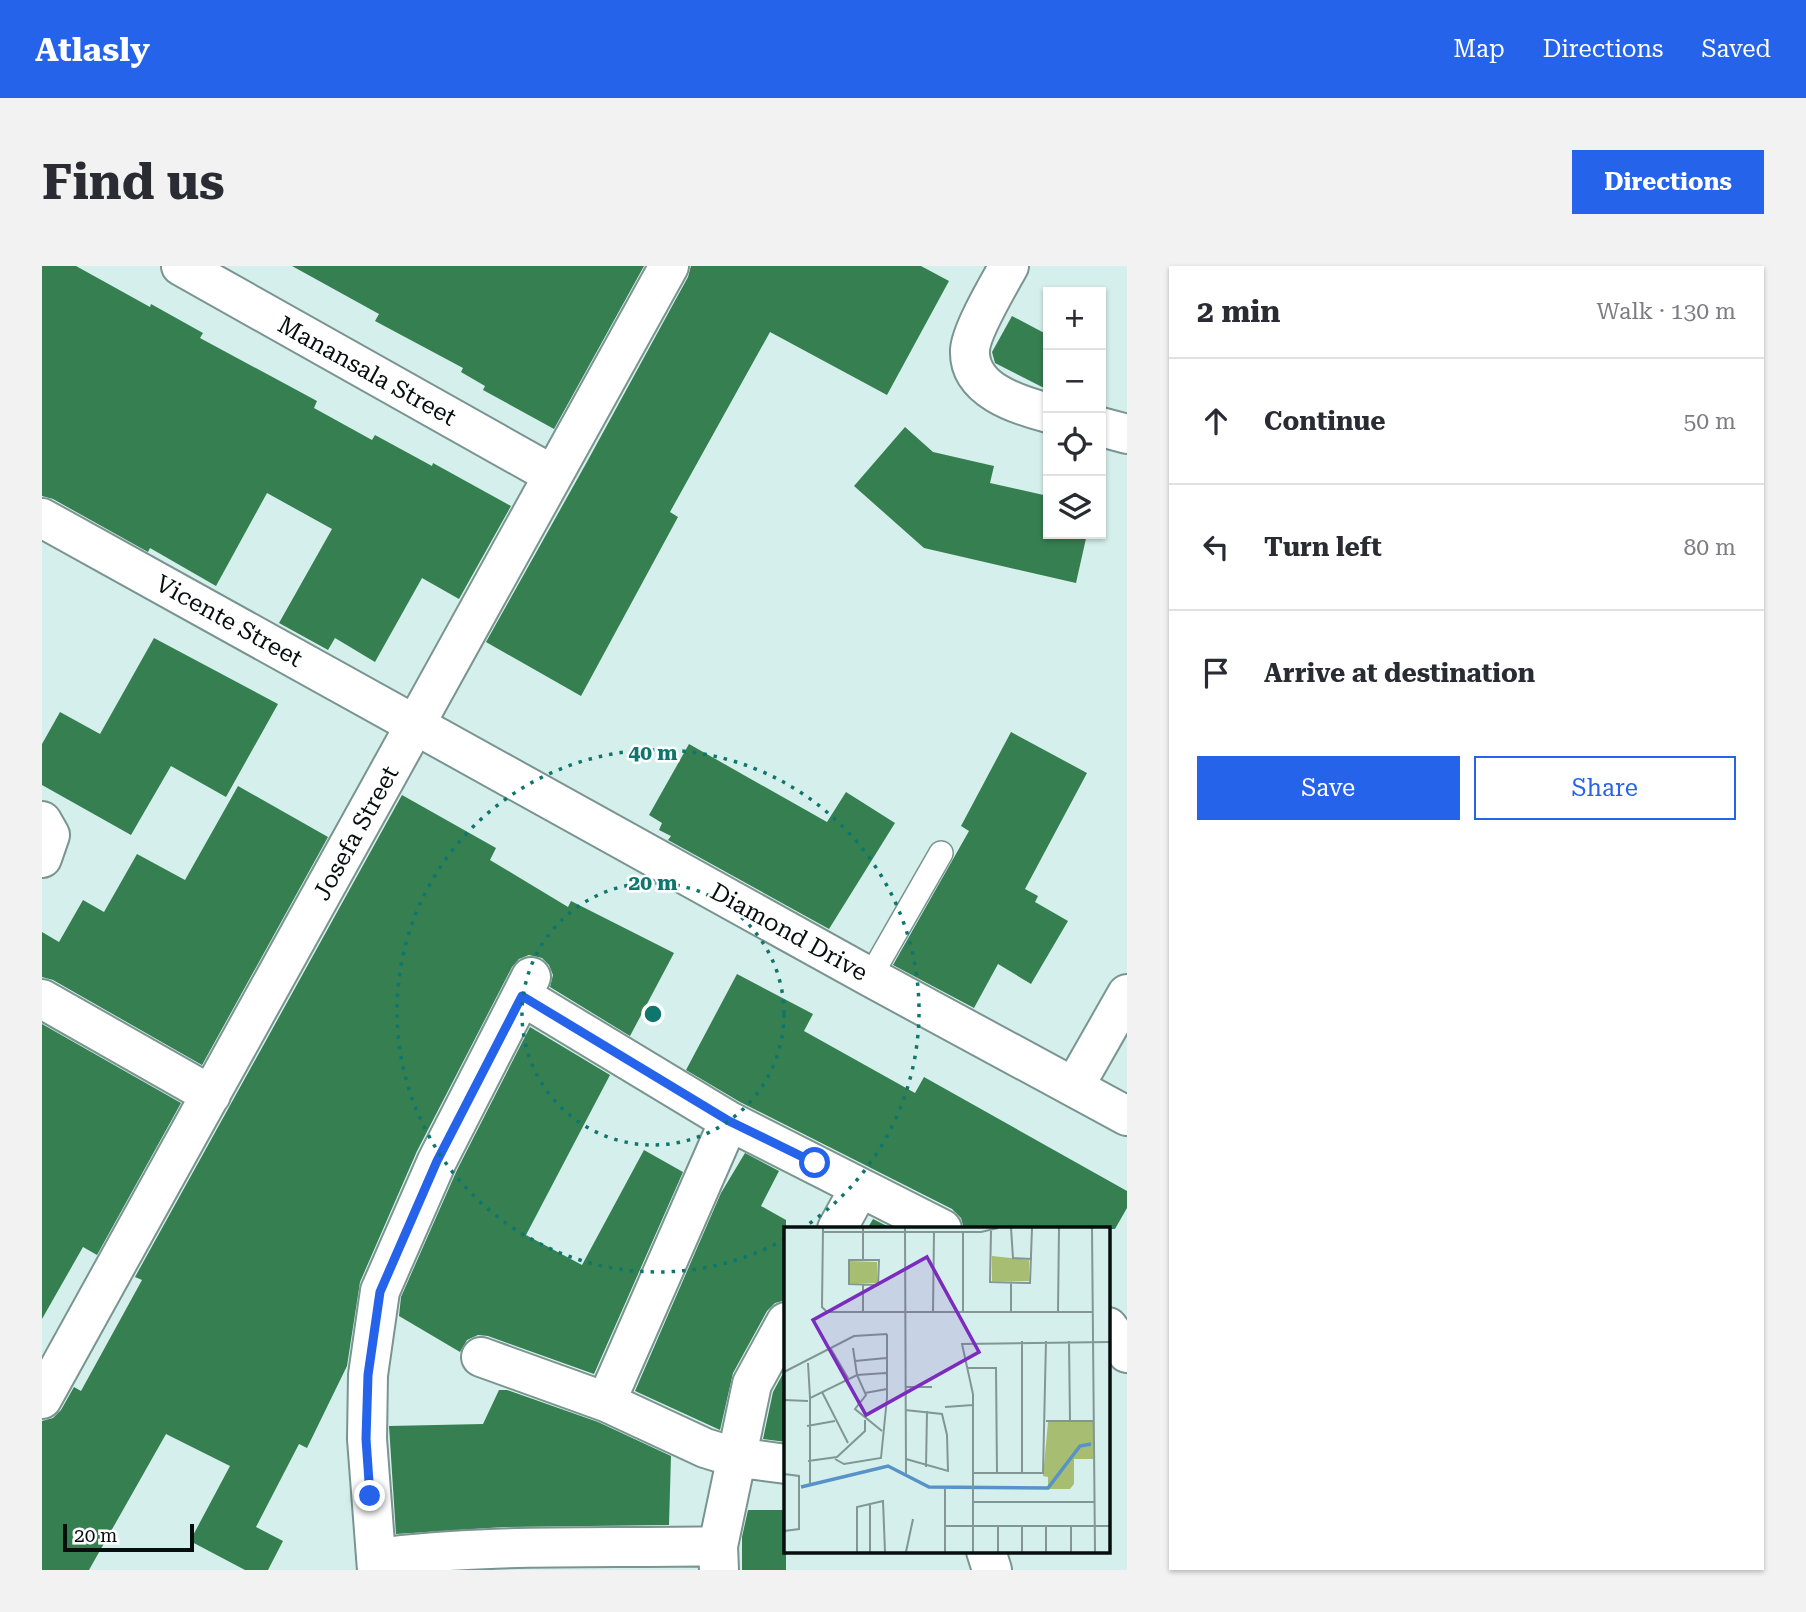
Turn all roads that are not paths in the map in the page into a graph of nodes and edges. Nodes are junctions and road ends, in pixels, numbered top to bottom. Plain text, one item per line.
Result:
1 (181, 266) edge
2 (669, 266) edge
3 (1009, 266) edge
4 (1043, 412) edge
5 (1106, 428) edge
6 (1127, 434) edge
7 (553, 475) junction
8 (42, 518) edge
9 (416, 724) junction
10 (42, 821) edge
11 (941, 853) dead end
12 (42, 858) edge
13 (870, 978) junction
14 (1127, 994) edge
15 (42, 999) edge
16 (1074, 1087) junction
17 (211, 1095) junction
18 (1127, 1116) edge
19 (729, 1121) junction
20 (859, 1189) junction
21 (838, 1227) edge
22 (938, 1227) edge
23 (784, 1326) edge
24 (1110, 1330) edge
25 (1127, 1353) edge
26 (481, 1357) dead end
27 (42, 1399) edge
28 (606, 1402) junction
29 (734, 1457) junction
30 (784, 1464) edge
31 (986, 1552) edge
32 (719, 1558) edge
33 (376, 1564) edge
34 (992, 1570) edge

1 - 7 street, Manansala Street
2 - 7 street, Josefa Street
3 - 4 street
5 - 6 street
7 - 9 street, Josefa Street
8 - 9 street, Vicente Street
9 - 13 street, Diamond Drive
9 - 17 street, Josefa Street
10 - 12 street
11 - 13 lane
13 - 16 street, Diamond Drive
14 - 16 street
15 - 17 street
16 - 18 street, Diamond Drive
17 - 27 street, Josefa Street
19 - 20 street
19 - 28 street
19 - 33 street
20 - 21 street
20 - 22 street
23 - 29 street
24 - 25 street
26 - 28 street
28 - 29 street
29 - 30 street
29 - 32 street
31 - 34 street
32 - 33 street

